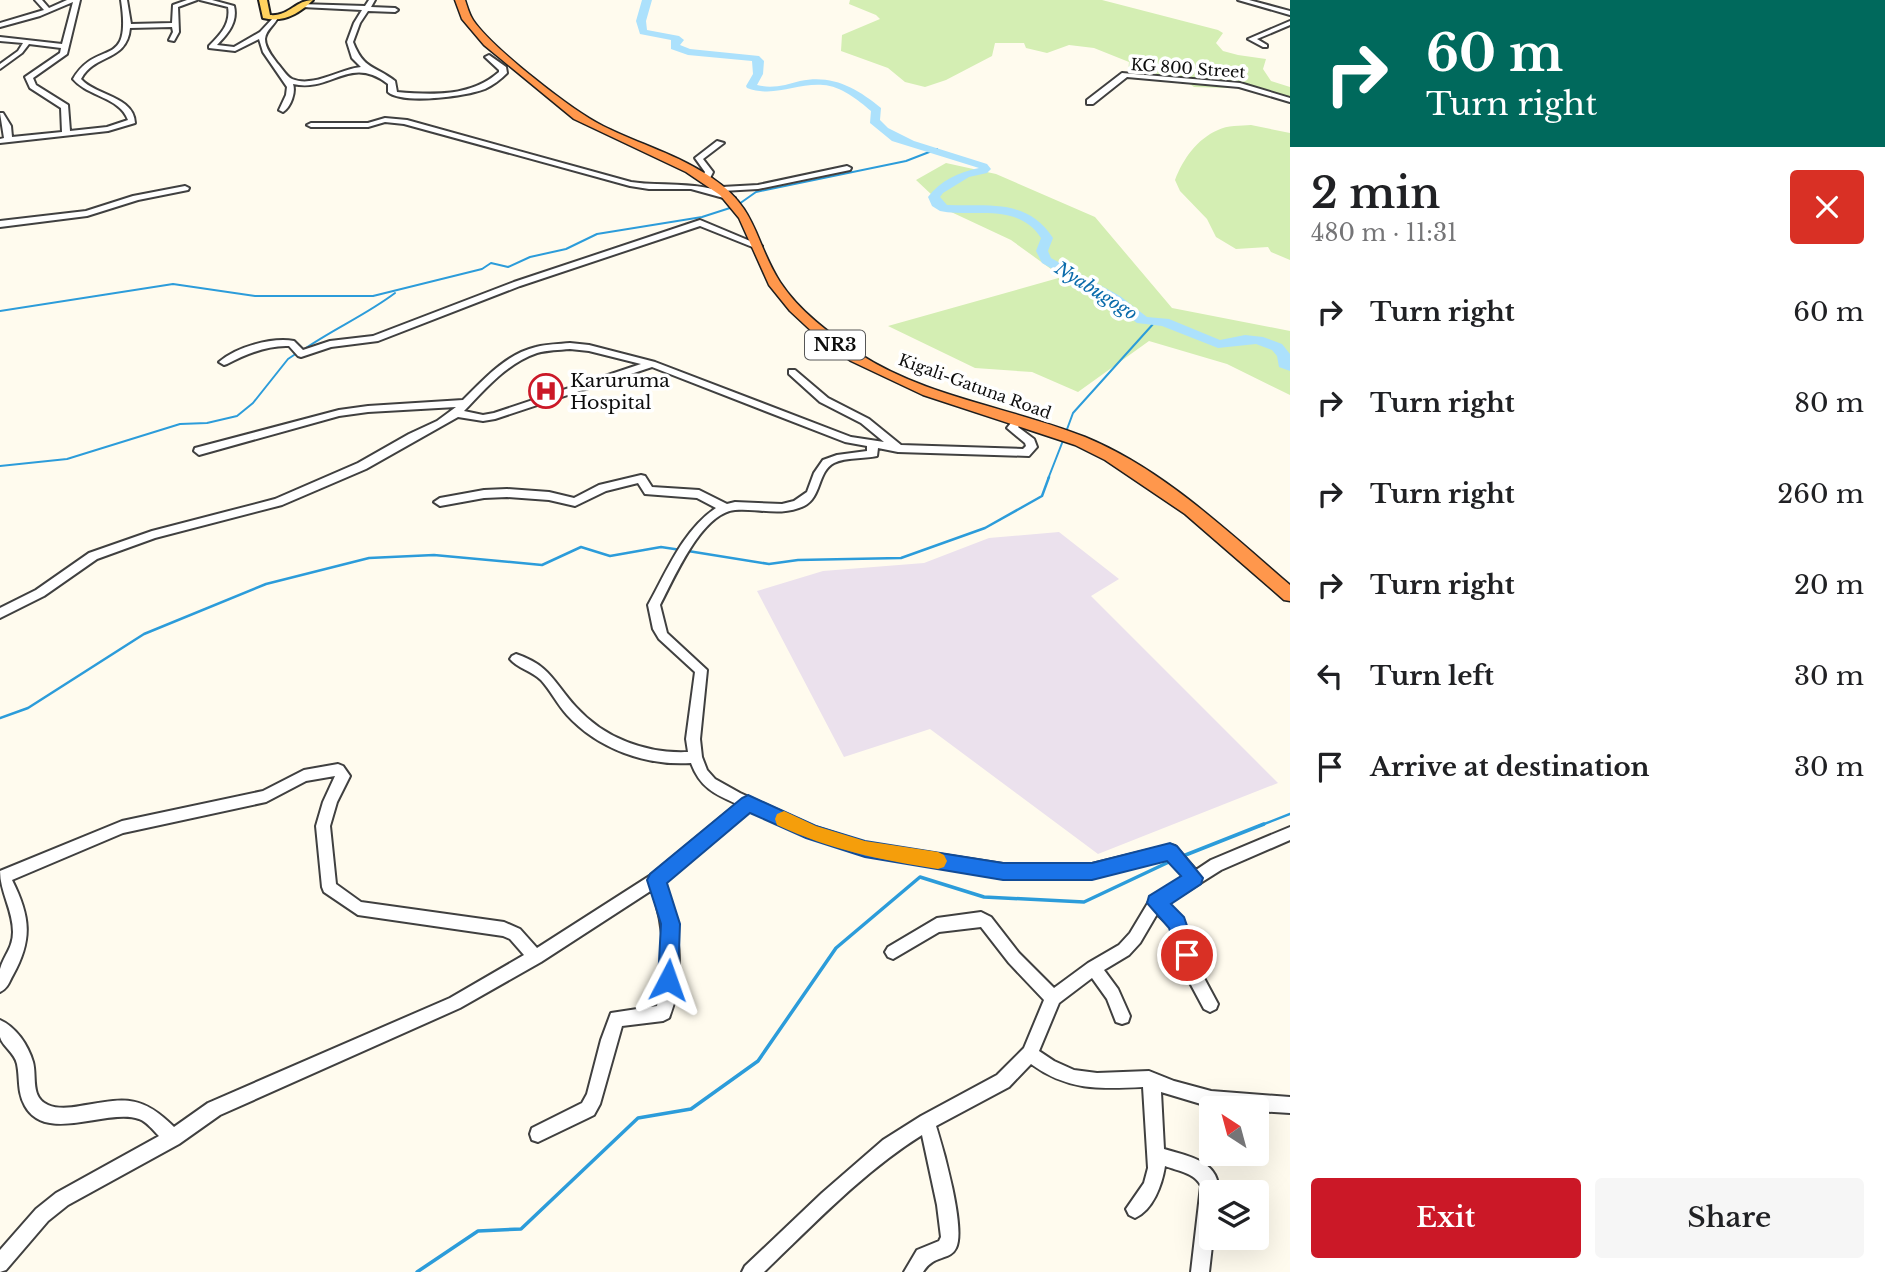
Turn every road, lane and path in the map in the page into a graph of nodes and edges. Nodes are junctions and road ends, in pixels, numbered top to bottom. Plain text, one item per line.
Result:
1 (38, 0) edge
2 (72, 0) edge
3 (77, 0) edge
4 (124, 0) edge
5 (194, 0) edge
6 (204, 0) edge
7 (263, 0) edge
8 (372, 0) edge
9 (460, 0) edge
10 (1241, 0) edge
11 (306, 3) edge
12 (368, 8) junction
13 (395, 10) dead end
14 (49, 11) junction
15 (1290, 13) edge
16 (275, 18) junction
17 (1290, 23) edge
18 (0, 25) edge
19 (176, 25) junction
20 (128, 26) junction
21 (262, 34) junction
22 (0, 39) edge
23 (172, 40) dead end
24 (28, 41) junction
25 (66, 46) junction
26 (1265, 46) dead end
27 (489, 57) dead end
28 (0, 67) edge
29 (368, 70) junction
30 (288, 80) junction
31 (1290, 100) edge
32 (1090, 102) dead end
33 (283, 110) dead end
34 (0, 115) edge
35 (311, 125) dead end
36 (66, 132) junction
37 (4, 140) edge
38 (720, 143) dead end
39 (847, 168) dead end
40 (706, 178) junction
41 (186, 188) dead end
42 (727, 194) junction
43 (0, 224) edge
44 (758, 246) junction
45 (224, 362) dead end
46 (652, 364) junction
47 (792, 372) dead end
48 (464, 403) junction
49 (456, 413) junction
50 (1018, 421) junction
51 (872, 443) junction
52 (899, 448) junction
53 (199, 451) dead end
54 (440, 502) dead end
55 (724, 507) junction
56 (1290, 595) edge
57 (0, 612) edge
58 (516, 659) dead end
59 (695, 757) junction
60 (748, 803) junction
61 (1290, 833) edge
62 (1, 878) edge
63 (1194, 878) junction
64 (656, 880) junction
65 (1156, 903) junction
66 (893, 951) dead end
67 (536, 957) junction
68 (1093, 968) junction
69 (0, 984) edge
70 (1053, 998) junction
71 (1210, 1004) dead end
72 (1122, 1016) dead end
73 (0, 1028) edge
74 (1030, 1054) junction
75 (1149, 1079) junction
76 (1290, 1105) edge
77 (928, 1122) junction
78 (538, 1134) dead end
79 (173, 1138) junction
80 (1158, 1156) junction
81 (1208, 1180) edge
82 (1135, 1209) dead end
83 (1204, 1250) edge
84 (0, 1264) edge
85 (751, 1272) edge
86 (914, 1272) edge
87 (1200, 1272) edge

1 - 14 street
2 - 14 street
3 - 25 street
4 - 20 street
5 - 19 street
6 - 21 street
7 - 16 main road
8 - 12 street
9 - 40 highway, Kigali-Gatuna Road / NR3
10 - 15 street
11 - 12 street
11 - 16 main road
12 - 13 street
12 - 29 street
14 - 18 street
16 - 21 street
17 - 26 street
19 - 20 street
19 - 23 street
20 - 36 street
21 - 30 street
22 - 24 street
24 - 25 street
24 - 28 street
25 - 36 street
27 - 29 street
29 - 30 street
30 - 33 street
31 - 32 street, KG 800 Street
34 - 37 street
35 - 42 street
36 - 37 street
38 - 40 street
39 - 42 street
40 - 42 highway, Kigali-Gatuna Road / NR3
41 - 43 street
42 - 44 highway, Kigali-Gatuna Road / NR3
44 - 45 street
44 - 50 highway, Kigali-Gatuna Road / NR3
46 - 48 street
46 - 49 street
46 - 51 street
47 - 52 street
48 - 49 street
48 - 53 street
49 - 57 street
50 - 52 street
50 - 56 highway, Kigali-Gatuna Road / NR3
51 - 52 street
51 - 55 street
54 - 55 street
55 - 59 street
58 - 59 street
59 - 60 street
60 - 63 street
60 - 64 street
61 - 63 street
62 - 67 street
62 - 69 street
63 - 65 street
64 - 67 street
64 - 78 street
65 - 68 street
65 - 71 street
66 - 70 street
67 - 79 street
68 - 70 street
68 - 72 street
70 - 74 street
73 - 79 street
74 - 75 street
74 - 77 street
75 - 76 street
75 - 80 street
77 - 85 street
77 - 86 street
79 - 84 street
80 - 81 street
80 - 82 street
83 - 87 street

